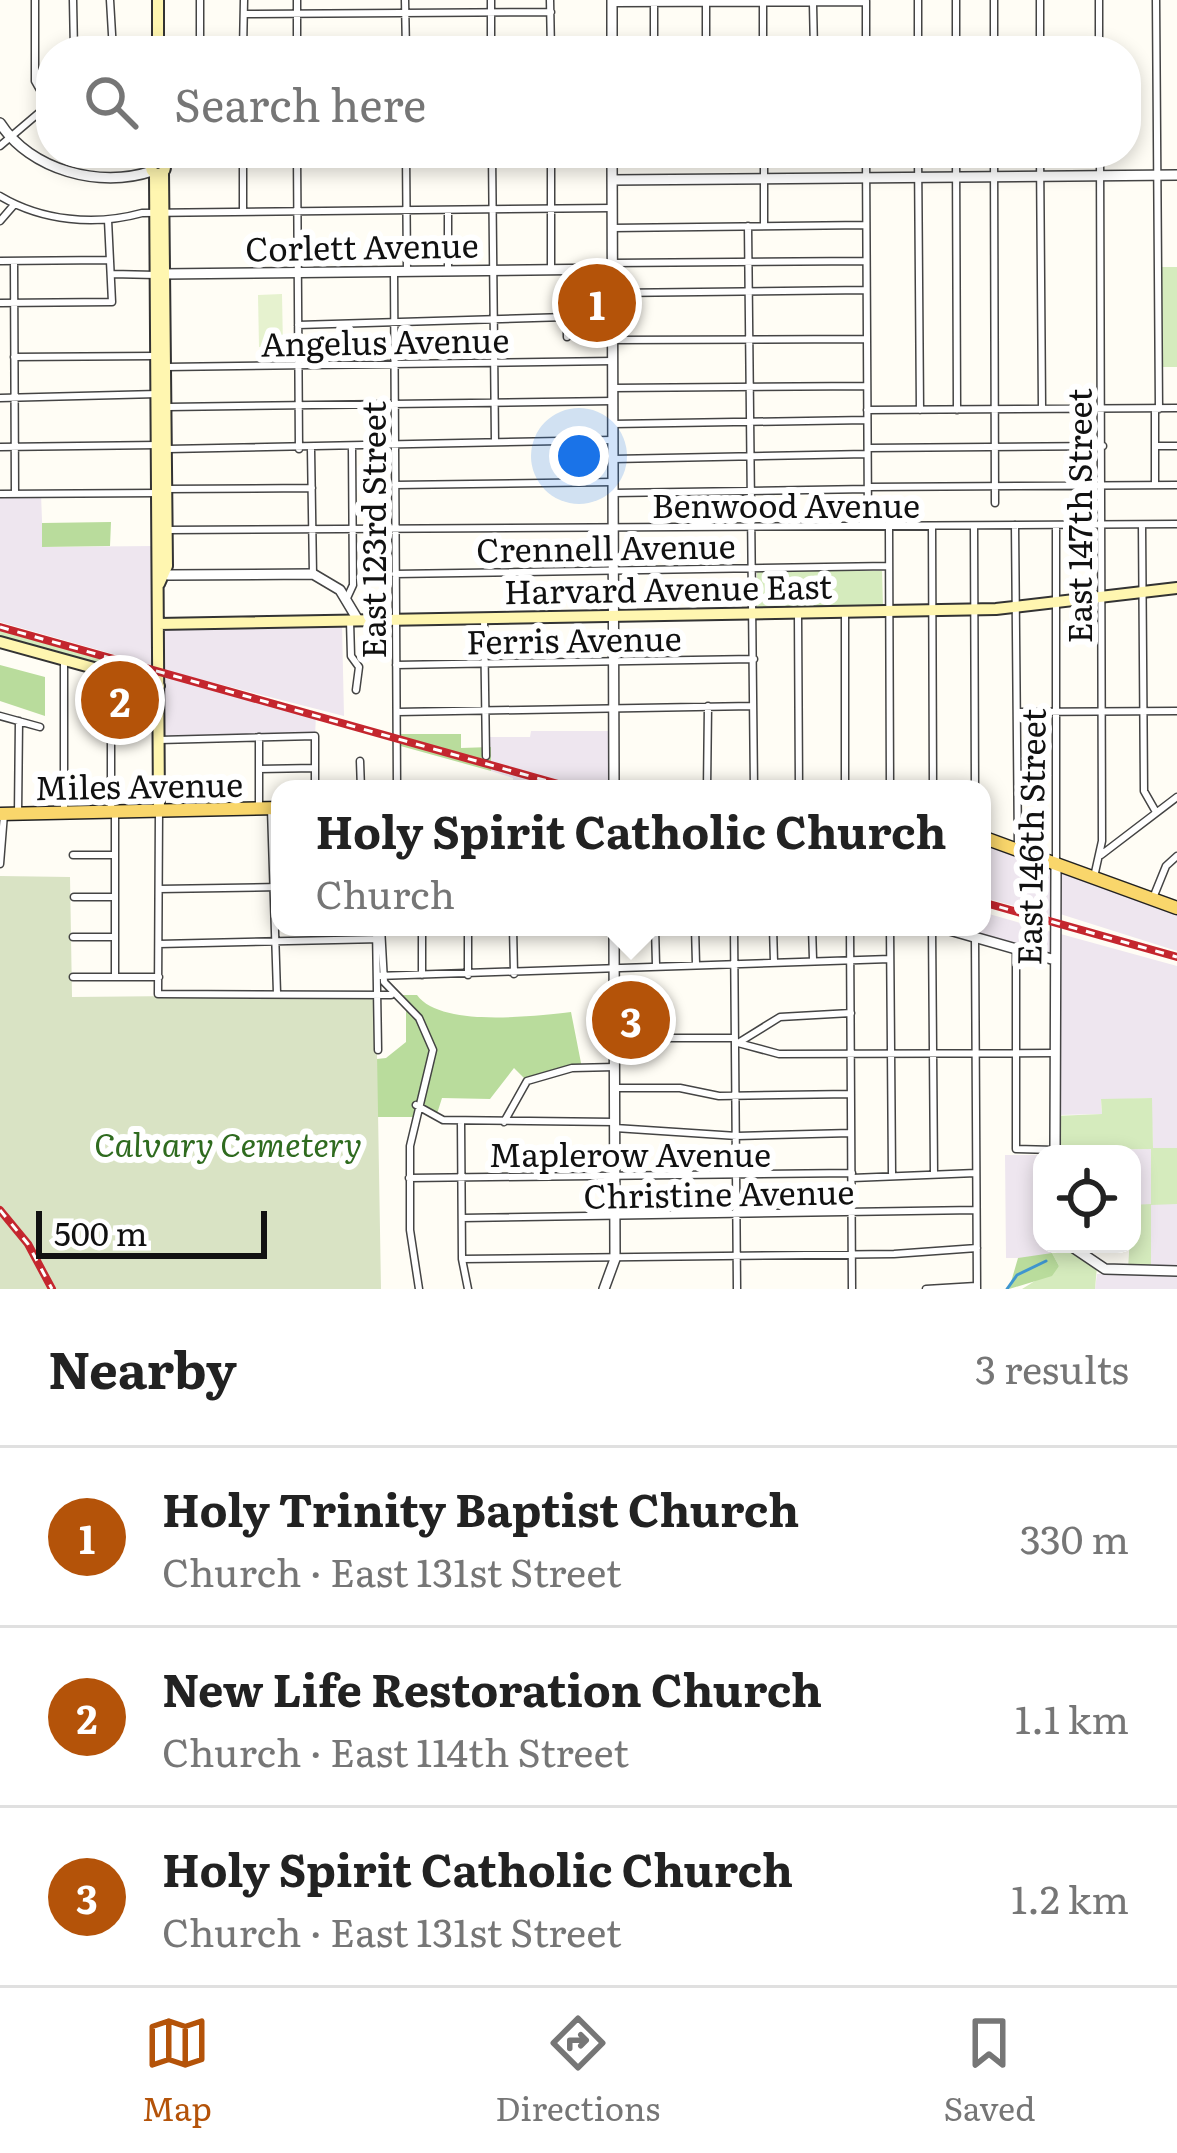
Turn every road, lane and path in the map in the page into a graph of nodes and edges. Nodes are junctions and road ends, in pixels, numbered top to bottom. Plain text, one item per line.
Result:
1 (35, 0) edge
2 (74, 0) edge
3 (110, 0) edge
4 (158, 0) edge
5 (200, 0) edge
6 (244, 0) edge
7 (296, 0) edge
8 (405, 0) edge
9 (491, 0) edge
10 (550, 0) edge
11 (918, 0) edge
12 (956, 0) edge
13 (994, 0) edge
14 (1040, 0) edge
15 (1099, 0) edge
16 (1156, 0) edge
17 (612, 1) edge
18 (654, 1) edge
19 (706, 1) edge
20 (763, 1) edge
21 (813, 1) edge
22 (866, 1) edge
23 (550, 12) junction
24 (405, 13) junction
25 (491, 13) junction
26 (244, 14) junction
27 (296, 14) junction
28 (74, 36) edge
29 (112, 36) edge
30 (158, 36) edge
31 (200, 36) edge
32 (243, 36) edge
33 (296, 36) edge
34 (406, 36) edge
35 (491, 36) edge
36 (551, 36) edge
37 (612, 36) edge
38 (654, 36) edge
39 (706, 36) edge
40 (763, 36) edge
41 (814, 36) edge
42 (866, 36) edge
43 (918, 36) edge
44 (956, 36) edge
45 (994, 36) edge
46 (1040, 36) edge
47 (1099, 36) edge
48 (36, 83) edge
49 (36, 117) edge
50 (0, 123) edge
51 (10, 138) junction
52 (0, 146) edge
53 (36, 155) edge
54 (55, 168) edge
55 (151, 168) edge
56 (159, 168) edge
57 (243, 168) edge
58 (296, 168) edge
59 (406, 168) edge
60 (492, 168) edge
61 (551, 168) edge
62 (612, 168) edge
63 (764, 168) edge
64 (866, 168) edge
65 (918, 168) edge
66 (956, 168) edge
67 (994, 168) edge
68 (1040, 168) edge
69 (1101, 168) edge
70 (1157, 175) junction
71 (1177, 175) edge
72 (918, 176) junction
73 (956, 176) junction
74 (994, 176) junction
75 (1040, 176) junction
76 (1101, 176) junction
77 (866, 177) junction
78 (764, 178) junction
79 (612, 180) junction
80 (0, 196) edge
81 (14, 205) junction
82 (612, 208) junction
83 (551, 209) junction
84 (492, 210) junction
85 (448, 211) junction
86 (162, 212) junction
87 (243, 212) junction
88 (296, 212) junction
89 (406, 212) junction
90 (108, 219) junction
91 (0, 221) edge
92 (866, 225) junction
93 (748, 226) junction
94 (764, 226) junction
95 (612, 228) junction
96 (108, 260) junction
97 (0, 261) edge
98 (14, 261) junction
99 (866, 261) junction
100 (749, 262) junction
101 (613, 266) junction
102 (551, 270) junction
103 (566, 270) junction
104 (448, 271) junction
105 (492, 271) junction
106 (394, 272) junction
107 (406, 272) junction
108 (298, 273) junction
109 (112, 274) junction
110 (162, 274) junction
111 (866, 290) junction
112 (749, 292) junction
113 (613, 293) junction
114 (0, 303) edge
115 (15, 303) junction
116 (567, 317) junction
117 (492, 318) junction
118 (394, 319) junction
119 (298, 325) junction
120 (567, 337) dead end
121 (866, 339) junction
122 (613, 340) junction
123 (750, 340) junction
124 (0, 346) edge
125 (14, 346) junction
126 (14, 357) junction
127 (613, 361) junction
128 (493, 363) junction
129 (161, 364) junction
130 (394, 365) junction
131 (298, 366) junction
132 (867, 386) junction
133 (751, 387) junction
134 (613, 395) junction
135 (0, 398) edge
136 (14, 398) junction
137 (161, 403) junction
138 (494, 403) junction
139 (395, 404) junction
140 (299, 406) junction
141 (1102, 408) junction
142 (1177, 408) edge
143 (994, 409) junction
144 (1042, 409) junction
145 (1157, 409) junction
146 (920, 410) junction
147 (957, 410) junction
148 (867, 415) junction
149 (751, 421) junction
150 (613, 424) junction
151 (613, 440) junction
152 (495, 442) junction
153 (395, 444) junction
154 (1102, 446) junction
155 (1155, 446) junction
156 (1177, 446) edge
157 (0, 447) edge
158 (15, 447) junction
159 (995, 447) junction
160 (161, 448) junction
161 (299, 448) junction
162 (352, 448) junction
163 (311, 449) junction
164 (868, 451) junction
165 (752, 456) junction
166 (613, 459) junction
167 (1177, 484) edge
168 (395, 485) junction
169 (1102, 485) junction
170 (1155, 485) junction
171 (995, 486) junction
172 (312, 488) junction
173 (613, 488) junction
174 (868, 488) junction
175 (161, 491) junction
176 (754, 491) junction
177 (0, 494) edge
178 (14, 494) junction
179 (995, 503) dead end
180 (1142, 524) junction
181 (1177, 524) edge
182 (868, 525) junction
183 (1015, 525) junction
184 (1056, 525) junction
185 (1099, 525) junction
186 (754, 526) junction
187 (932, 526) junction
188 (974, 526) junction
189 (613, 527) junction
190 (889, 527) junction
191 (312, 529) junction
192 (352, 529) junction
193 (395, 529) junction
194 (162, 530) junction
195 (889, 566) junction
196 (754, 568) junction
197 (614, 571) junction
198 (313, 574) junction
199 (395, 574) junction
200 (163, 575) junction
201 (1177, 588) edge
202 (1143, 592) junction
203 (347, 598) junction
204 (1100, 598) junction
205 (1056, 602) junction
206 (1016, 607) junction
207 (975, 610) junction
208 (798, 611) junction
209 (844, 611) junction
210 (889, 611) junction
211 (933, 611) junction
212 (754, 612) junction
213 (614, 615) junction
214 (484, 617) junction
215 (396, 619) junction
216 (354, 621) junction
217 (158, 624) junction
218 (0, 642) edge
219 (754, 659) junction
220 (64, 660) junction
221 (614, 661) junction
222 (485, 663) junction
223 (396, 665) junction
224 (111, 674) junction
225 (159, 686) junction
226 (356, 690) dead end
227 (708, 706) junction
228 (754, 706) junction
229 (614, 708) junction
230 (485, 711) junction
231 (1144, 711) junction
232 (1177, 711) edge
233 (397, 712) junction
234 (1017, 712) junction
235 (1058, 712) junction
236 (1101, 712) junction
237 (0, 716) edge
238 (19, 722) junction
239 (40, 727) dead end
240 (259, 737) junction
241 (159, 740) junction
242 (485, 756) dead end
243 (361, 761) dead end
244 (315, 768) junction
245 (259, 769) junction
246 (315, 780) edge
247 (361, 780) edge
248 (397, 780) edge
249 (614, 780) edge
250 (707, 780) edge
251 (754, 780) edge
252 (799, 780) edge
253 (845, 780) edge
254 (890, 780) edge
255 (933, 780) edge
256 (975, 780) edge
257 (1177, 797) edge
258 (270, 808) edge
259 (159, 811) junction
260 (1156, 812) junction
261 (113, 813) junction
262 (8, 814) edge
263 (64, 814) junction
264 (991, 840) edge
265 (1117, 842) junction
266 (1101, 843) junction
267 (1018, 850) junction
268 (73, 855) dead end
269 (115, 855) junction
270 (1101, 855) junction
271 (1177, 856) edge
272 (0, 864) edge
273 (1056, 864) junction
274 (1094, 877) junction
275 (271, 887) edge
276 (159, 889) junction
277 (74, 897) dead end
278 (115, 897) junction
279 (1153, 898) junction
280 (1177, 908) edge
281 (275, 936) edge
282 (422, 936) edge
283 (468, 936) edge
284 (513, 936) edge
285 (614, 936) edge
286 (655, 936) edge
287 (695, 936) edge
288 (734, 936) edge
289 (773, 936) edge
290 (812, 936) edge
291 (850, 936) edge
292 (890, 936) edge
293 (935, 936) edge
294 (971, 936) edge
295 (73, 937) dead end
296 (975, 937) junction
297 (115, 938) junction
298 (379, 939) joint
299 (275, 941) junction
300 (159, 944) junction
301 (1016, 949) junction
302 (890, 959) junction
303 (1055, 959) junction
304 (851, 960) junction
305 (813, 961) junction
306 (774, 962) junction
307 (735, 963) junction
308 (696, 964) junction
309 (656, 965) junction
310 (615, 966) junction
311 (514, 974) junction
312 (468, 975) junction
313 (116, 976) junction
314 (380, 976) junction
315 (422, 976) junction
316 (73, 977) dead end
317 (159, 977) junction
318 (377, 992) junction
319 (277, 993) junction
320 (391, 994) junction
321 (851, 1013) junction
322 (614, 1038) junction
323 (736, 1041) junction
324 (378, 1050) dead end
325 (851, 1053) junction
326 (932, 1053) junction
327 (975, 1053) junction
328 (1016, 1053) junction
329 (1055, 1053) junction
330 (891, 1054) junction
331 (615, 1067) junction
332 (615, 1088) junction
333 (852, 1094) junction
334 (736, 1096) junction
335 (416, 1105) junction
336 (461, 1121) junction
337 (504, 1122) junction
338 (615, 1125) junction
339 (852, 1133) junction
340 (737, 1136) junction
341 (1055, 1145) edge
342 (1033, 1150) edge
343 (976, 1172) junction
344 (892, 1173) junction
345 (934, 1173) junction
346 (736, 1175) junction
347 (852, 1175) junction
348 (615, 1176) junction
349 (461, 1177) junction
350 (409, 1178) junction
351 (976, 1210) junction
352 (852, 1215) junction
353 (462, 1218) junction
354 (615, 1218) junction
355 (736, 1218) junction
356 (976, 1248) junction
357 (1081, 1253) edge
358 (852, 1255) junction
359 (736, 1257) junction
360 (462, 1259) junction
361 (615, 1259) junction
362 (1177, 1271) edge
363 (977, 1287) edge
364 (608, 1288) edge
365 (418, 1289) edge
366 (468, 1289) edge
367 (737, 1289) edge
368 (852, 1289) edge
369 (926, 1289) edge

1 - 48 street
2 - 28 street
3 - 29 street
4 - 30 main road
5 - 31 street
6 - 26 street
7 - 27 street
8 - 24 street
9 - 25 street
10 - 23 street
11 - 43 street
12 - 44 street
13 - 45 street
14 - 46 street
15 - 47 street
16 - 70 street
17 - 18 street
17 - 37 street
18 - 19 street
18 - 38 street
19 - 20 street
19 - 39 street
20 - 21 street
20 - 40 street
21 - 22 street
21 - 41 street
22 - 42 street
23 - 25 street
23 - 36 street
24 - 25 street
24 - 27 street
24 - 34 street
25 - 35 street
26 - 27 street
26 - 32 street
27 - 33 street
49 - 51 street
50 - 51 street
51 - 52 street
51 - 53 street
54 - 55 street
56 - 86 main road
57 - 87 street
58 - 88 street
59 - 89 street
60 - 84 street
61 - 83 street
62 - 79 street
63 - 78 street
64 - 77 street
65 - 72 street
66 - 73 street
67 - 74 street
68 - 75 street
69 - 76 street, East 147th Street
70 - 71 street
70 - 76 street
70 - 145 street
72 - 73 street
72 - 77 street
72 - 146 street
73 - 74 street
73 - 147 street
74 - 75 street
74 - 143 street
75 - 76 street
75 - 144 street
76 - 141 street, East 147th Street
77 - 78 street
77 - 92 street
78 - 79 street
78 - 94 street
79 - 82 street
80 - 81 street
81 - 90 street
81 - 91 street
82 - 83 street
82 - 95 street
83 - 84 street
83 - 102 street
84 - 85 street
84 - 105 street
85 - 89 street
85 - 104 street
86 - 87 street
86 - 90 street
86 - 110 main road
87 - 88 street
88 - 89 street
88 - 108 street
89 - 107 street
90 - 96 street
92 - 94 street
92 - 99 street
93 - 94 street
93 - 95 street
93 - 100 street
95 - 101 street
96 - 98 street
96 - 109 street
97 - 98 street
98 - 115 street
99 - 100 street
99 - 111 street
100 - 101 street
100 - 112 street
101 - 103 street, Corlett Avenue
101 - 113 street
102 - 103 street, Corlett Avenue
102 - 105 street, Corlett Avenue
103 - 116 street
104 - 105 street, Corlett Avenue
104 - 107 street, Corlett Avenue
105 - 117 street
106 - 107 street, Corlett Avenue
106 - 108 street, Corlett Avenue
106 - 118 street, East 123rd Street
108 - 110 street, Corlett Avenue
108 - 119 street
109 - 110 street, Corlett Avenue
109 - 115 street
110 - 129 main road
111 - 112 street
111 - 121 street
112 - 113 street
112 - 123 street
113 - 122 street
114 - 115 street
115 - 125 street
116 - 117 street
116 - 120 street
117 - 118 street
117 - 128 street
118 - 119 street
118 - 130 street, East 123rd Street
119 - 131 street
121 - 123 street
121 - 132 street
122 - 123 street
122 - 127 street
123 - 133 street
124 - 125 street
125 - 126 street
126 - 129 street, Angelus Avenue
126 - 136 street
127 - 128 street, Angelus Avenue
127 - 134 street
128 - 130 street, Angelus Avenue
128 - 138 street
129 - 131 street, Angelus Avenue
129 - 137 main road
130 - 131 street, Angelus Avenue
130 - 139 street, East 123rd Street
131 - 140 street
132 - 133 street
132 - 148 street
133 - 134 street
133 - 149 street
134 - 138 street
134 - 150 street
135 - 136 street
136 - 137 street
136 - 158 street
137 - 140 street
137 - 160 main road
138 - 139 street
138 - 152 street
139 - 140 street
139 - 153 street, East 123rd Street
140 - 161 street
141 - 144 street
141 - 145 street
141 - 154 street, East 147th Street
142 - 145 street
143 - 144 street
143 - 147 street
143 - 159 street
145 - 155 street
146 - 147 street
146 - 148 street
148 - 149 street
148 - 164 street
149 - 150 street
149 - 165 street
150 - 151 street
151 - 152 street
151 - 166 street
152 - 153 street
153 - 162 street
153 - 168 street, East 123rd Street
154 - 159 street
154 - 169 street, East 147th Street
155 - 156 street
155 - 170 street
157 - 158 street
158 - 160 street
158 - 178 street
159 - 164 street
159 - 171 street
160 - 161 street
160 - 175 main road
161 - 163 street
162 - 163 street
162 - 192 street
163 - 172 street
164 - 165 street
164 - 174 street
165 - 166 street
165 - 176 street
166 - 173 street
167 - 170 street
168 - 173 street
168 - 193 street, East 123rd Street
169 - 170 street
169 - 171 street
169 - 185 street, East 147th Street
171 - 174 street
171 - 179 street
172 - 175 street
172 - 191 street
173 - 176 street
173 - 189 street
174 - 176 street
174 - 182 street
175 - 178 street
175 - 194 main road
176 - 186 street
177 - 178 street
180 - 181 street, Benwood Avenue
180 - 185 street, Benwood Avenue
180 - 202 street
182 - 186 street, Benwood Avenue
182 - 190 street, Benwood Avenue
183 - 184 street, Benwood Avenue
183 - 188 street, Benwood Avenue
183 - 206 street
184 - 185 street, Benwood Avenue
184 - 205 street, East 146th Street
185 - 204 street, East 147th Street
186 - 189 street, Benwood Avenue
186 - 196 street
187 - 188 street, Benwood Avenue
187 - 190 street, Benwood Avenue
187 - 211 street
188 - 207 street
189 - 193 street, Benwood Avenue
189 - 197 street
190 - 195 street
191 - 192 street, Benwood Avenue
191 - 194 street, Benwood Avenue
191 - 198 street
192 - 193 street, Benwood Avenue
192 - 203 street
193 - 199 street, East 123rd Street
194 - 200 main road
195 - 196 street, Crennell Avenue
195 - 210 street
196 - 197 street, Crennell Avenue
196 - 212 street
197 - 199 street, Crennell Avenue
197 - 213 street
198 - 200 street
198 - 203 street
199 - 215 street, East 123rd Street
200 - 217 main road
201 - 202 main road, Harvard Avenue East
202 - 204 main road, Harvard Avenue East
202 - 231 street
203 - 216 street
204 - 205 main road, Harvard Avenue East
204 - 236 street, East 147th Street
205 - 206 main road, Harvard Avenue East
205 - 235 street, East 146th Street
206 - 207 main road, Harvard Avenue East
206 - 234 street
207 - 211 main road, Harvard Avenue East
207 - 256 street
208 - 209 main road, Harvard Avenue East
208 - 212 main road, Harvard Avenue East
208 - 252 street
209 - 210 main road, Harvard Avenue East
209 - 253 street
210 - 211 main road, Harvard Avenue East
210 - 254 street
211 - 255 street
212 - 213 main road, Harvard Avenue East
212 - 219 street
213 - 214 main road, Harvard Avenue East
213 - 221 street
214 - 215 main road, Harvard Avenue East
214 - 222 street
215 - 216 main road, Harvard Avenue East
215 - 223 street, East 123rd Street
216 - 217 main road, Harvard Avenue East
216 - 226 street
217 - 225 main road
218 - 220 main road
219 - 221 street, Ferris Avenue
219 - 228 street
220 - 224 main road
220 - 263 street
221 - 222 street, Ferris Avenue
221 - 229 street
222 - 223 street, Ferris Avenue
222 - 230 street
223 - 233 street, East 123rd Street
224 - 225 main road
224 - 261 street
225 - 241 main road
227 - 228 street
227 - 229 street
227 - 250 street
228 - 251 street
229 - 230 street
229 - 249 street
230 - 233 street
230 - 242 street
231 - 232 street
231 - 236 street
231 - 260 street
233 - 248 street, East 123rd Street
234 - 235 street
234 - 267 street
235 - 236 street
235 - 273 street, East 146th Street
236 - 266 street, East 147th Street
237 - 238 street
238 - 239 street
238 - 262 street
240 - 241 street
240 - 244 street
240 - 245 street
241 - 259 main road
243 - 247 street
244 - 245 street
244 - 246 street
245 - 258 street
257 - 260 street
258 - 259 main road, Miles Avenue
259 - 261 main road, Miles Avenue
259 - 276 street
260 - 265 street
261 - 263 main road, Miles Avenue
261 - 269 street
262 - 263 main road, Miles Avenue
262 - 272 street
264 - 267 main road
265 - 266 street
265 - 270 street
266 - 270 street, East 147th Street
267 - 273 main road
268 - 269 street
269 - 278 street
270 - 274 street, East 147th Street
271 - 279 street
273 - 274 main road
273 - 303 street, East 146th Street
274 - 279 main road
275 - 276 street
276 - 300 street
277 - 278 street
278 - 297 street
279 - 280 main road
281 - 299 street
282 - 315 street
283 - 312 street
284 - 311 street
285 - 310 street
286 - 309 street
287 - 308 street
288 - 307 street
289 - 306 street
290 - 305 street
291 - 304 street
292 - 302 street
293 - 326 street
294 - 296 street
295 - 297 street
296 - 301 street
296 - 327 street
297 - 313 street
298 - 299 street
298 - 314 street
299 - 300 street
299 - 319 street
300 - 317 street
301 - 303 street
301 - 328 street
302 - 304 street
302 - 330 street
303 - 329 street, East 146th Street
304 - 305 street
304 - 321 street
305 - 306 street
306 - 307 street
307 - 308 street
307 - 323 street
308 - 309 street
309 - 310 street
310 - 311 street
310 - 322 street
311 - 312 street
312 - 315 street
313 - 316 street
313 - 317 street
314 - 315 street
314 - 318 street
314 - 320 street
317 - 319 street
318 - 319 street
318 - 320 street
318 - 324 street
320 - 335 street
321 - 323 street
321 - 325 street
322 - 323 street
322 - 331 street
323 - 325 street
323 - 334 street
325 - 330 street
325 - 333 street
326 - 327 street
326 - 330 street
326 - 345 street
327 - 328 street
327 - 343 street
328 - 329 street
328 - 342 street
329 - 341 street, East 146th Street
330 - 344 street
331 - 332 street
331 - 337 street
332 - 334 street
332 - 338 street
333 - 334 street
333 - 339 street
334 - 340 street
335 - 336 street
335 - 350 street
336 - 337 street
336 - 349 street
337 - 338 street
338 - 340 street
338 - 348 street
339 - 340 street
339 - 347 street
340 - 346 street
343 - 345 street, Maplerow Avenue
343 - 351 street
344 - 345 street, Maplerow Avenue
344 - 347 street, Maplerow Avenue
346 - 347 street, Maplerow Avenue
346 - 348 street, Maplerow Avenue
346 - 355 street
347 - 352 street
348 - 349 street, Maplerow Avenue
348 - 354 street
349 - 350 street, Maplerow Avenue
349 - 353 street
350 - 365 street
351 - 352 street, Christine Avenue
351 - 356 street
352 - 355 street, Christine Avenue
352 - 358 street
353 - 354 street, Christine Avenue
353 - 360 street
354 - 355 street, Christine Avenue
354 - 361 street
355 - 359 street
356 - 358 street
356 - 363 street
357 - 362 street
358 - 359 street
358 - 368 street
359 - 361 street
359 - 367 street
360 - 361 street
360 - 366 street
361 - 364 street
363 - 369 street

